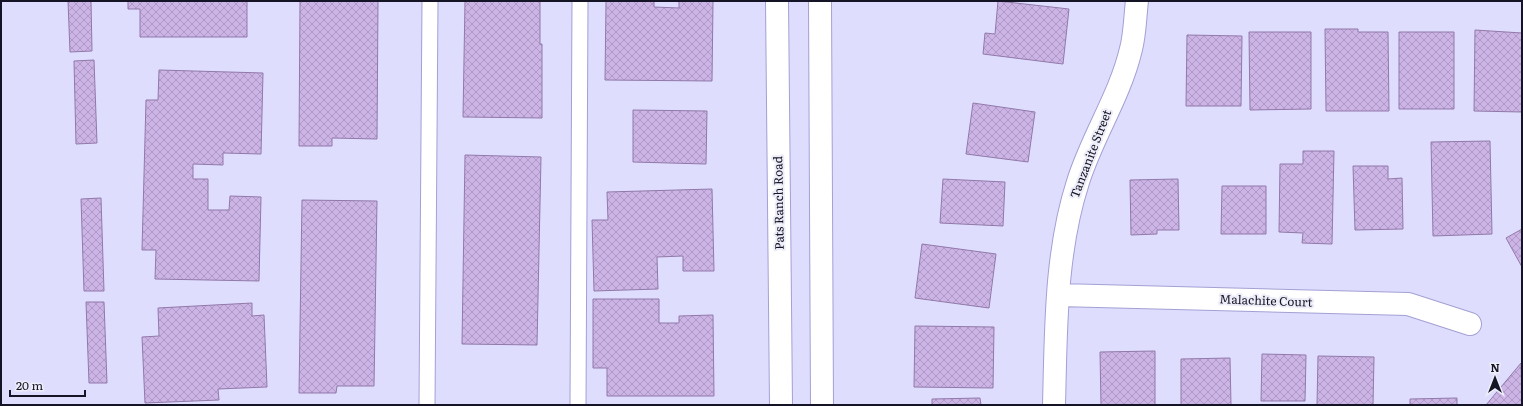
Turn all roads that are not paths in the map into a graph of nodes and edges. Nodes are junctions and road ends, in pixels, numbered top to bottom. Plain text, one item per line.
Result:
1 (430, 1) edge
2 (580, 1) edge
3 (777, 1) edge
4 (820, 1) edge
5 (1137, 1) edge
6 (1059, 295) junction
7 (1470, 324) dead end
8 (427, 405) edge
9 (578, 405) edge
10 (781, 405) edge
11 (822, 405) edge
12 (1054, 405) edge

1 - 8 lane
2 - 9 lane
3 - 10 street, Pats Ranch Road
4 - 11 street
5 - 6 street, Tanzanite Street
6 - 7 street, Malachite Court
6 - 12 street, Tanzanite Street

